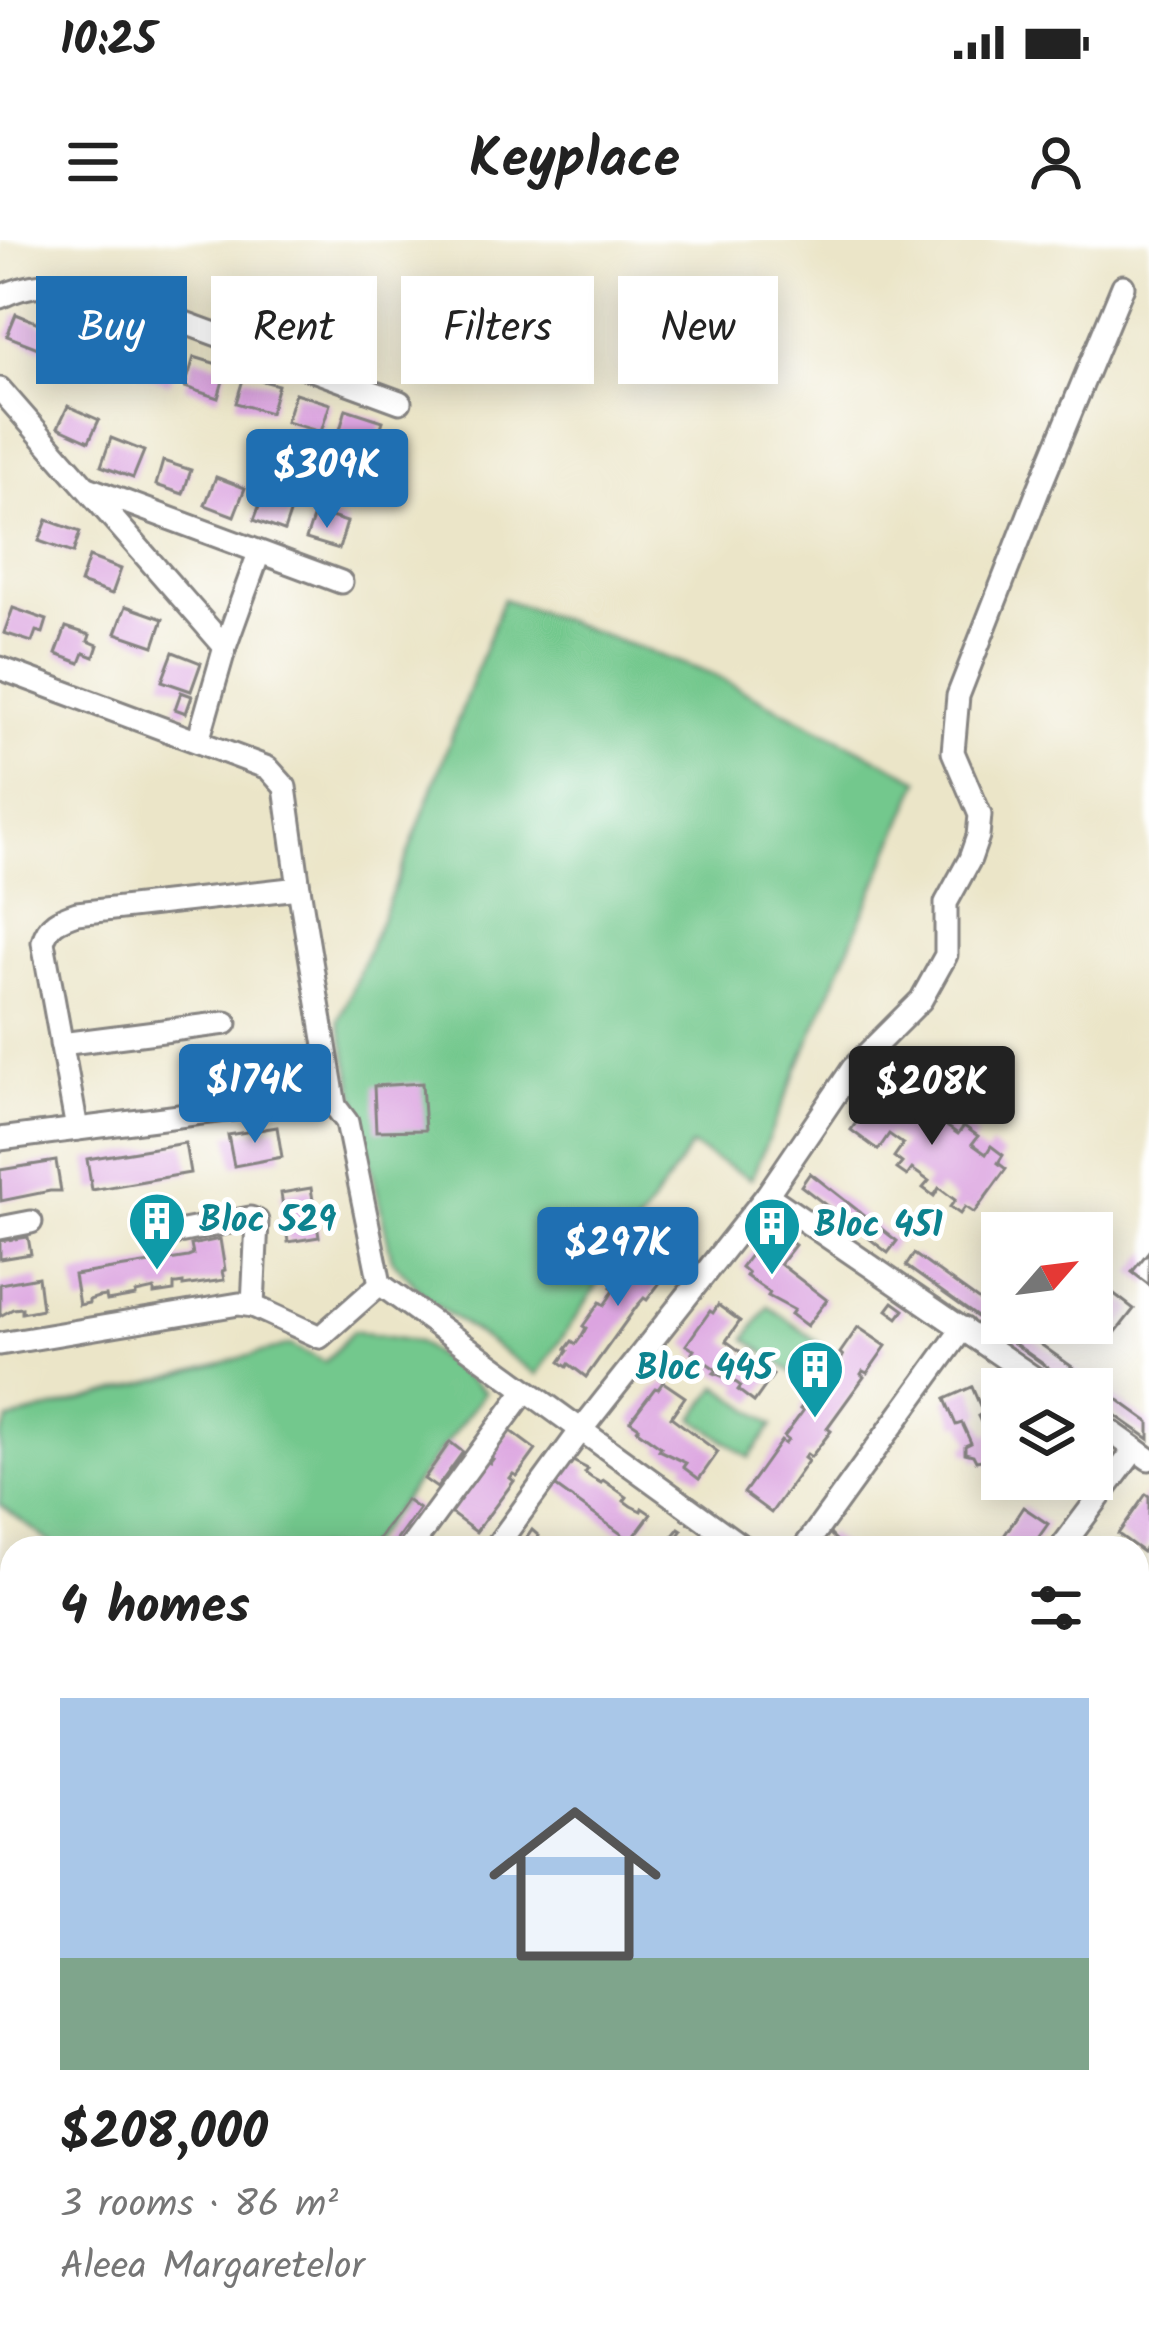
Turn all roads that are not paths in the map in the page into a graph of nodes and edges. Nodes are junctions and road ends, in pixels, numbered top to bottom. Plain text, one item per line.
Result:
1 (1123, 286) dead end
2 (0, 297) edge
3 (0, 389) edge
4 (400, 402) dead end
5 (83, 485) junction
6 (259, 554) junction
7 (340, 582) dead end
8 (225, 647) junction
9 (0, 668) edge
10 (198, 741) junction
11 (299, 888) junction
12 (226, 1023) dead end
13 (62, 1044) junction
14 (335, 1106) junction
15 (77, 1129) junction
16 (0, 1138) edge
17 (767, 1195) junction
18 (32, 1222) dead end
19 (0, 1228) edge
20 (164, 1235) dead end
21 (380, 1284) junction
22 (253, 1306) junction
23 (963, 1328) junction
24 (0, 1344) edge
25 (1020, 1368) edge
26 (525, 1391) junction
27 (580, 1430) junction
28 (1113, 1433) edge
29 (1142, 1454) edge
30 (419, 1536) edge
31 (504, 1536) edge
32 (727, 1536) edge
33 (813, 1536) edge
34 (1071, 1536) edge

1 - 17 street
2 - 4 street
3 - 5 street
5 - 6 street
5 - 8 street
6 - 7 street
6 - 8 street
8 - 10 street
9 - 10 street
10 - 11 street
11 - 13 street
11 - 14 street
12 - 13 street
13 - 15 street
14 - 15 street
14 - 21 street
15 - 16 street
17 - 23 street
17 - 27 street
18 - 19 street
20 - 22 street
21 - 22 street
21 - 26 street
22 - 24 street
23 - 25 street
23 - 33 street
26 - 27 street
26 - 30 street
27 - 31 street
27 - 32 street
28 - 29 street
29 - 34 street

